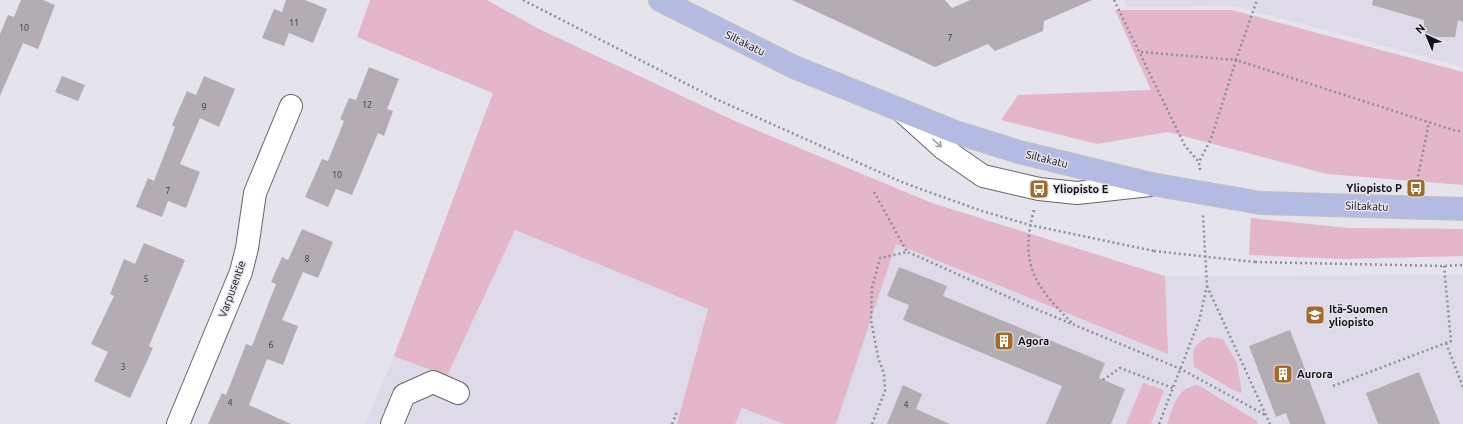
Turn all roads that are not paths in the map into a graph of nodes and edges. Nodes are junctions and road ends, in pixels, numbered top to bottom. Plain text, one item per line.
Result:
1 (660, 0) edge
2 (290, 106) dead end
3 (898, 107) junction
4 (1151, 184) junction
5 (1463, 208) edge
6 (458, 393) dead end
7 (178, 424) edge
8 (392, 424) edge

1 - 3 main road, Siltakatu
2 - 7 street, Varpusentie
3 - 4 main road, Siltakatu
3 -> 4 street
4 - 5 main road, Siltakatu, bridge
6 - 8 street

